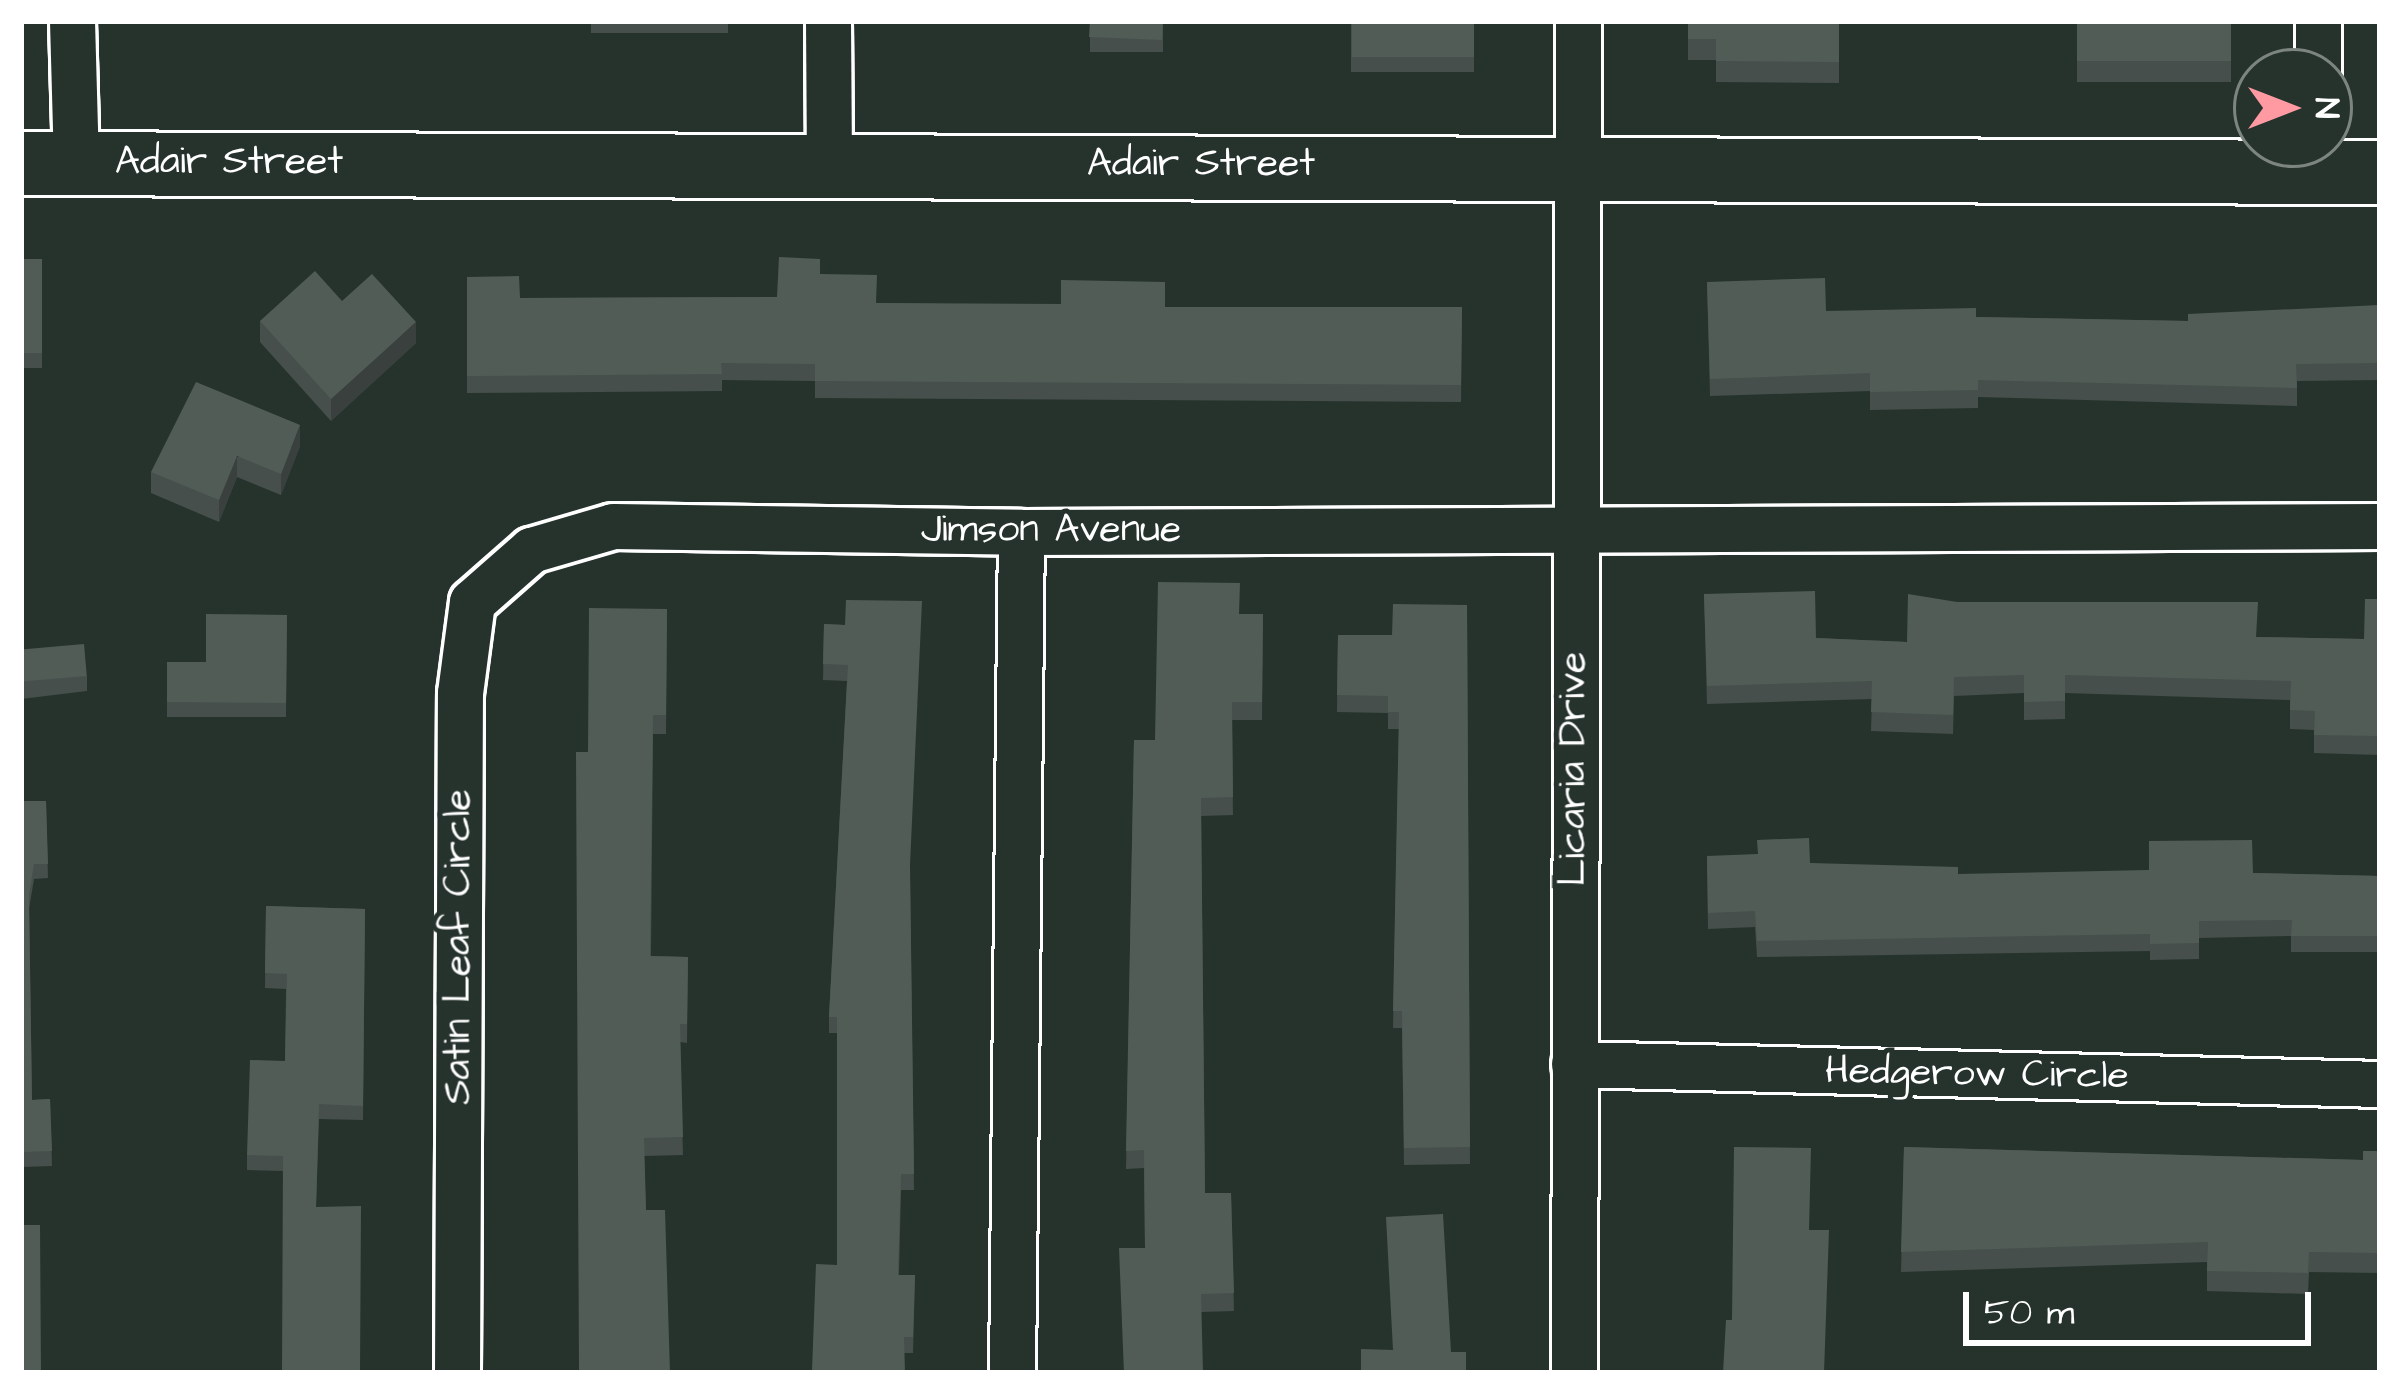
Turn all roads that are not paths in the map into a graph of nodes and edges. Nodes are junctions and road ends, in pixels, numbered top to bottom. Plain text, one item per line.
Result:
1 (72, 21) edge
2 (828, 21) edge
3 (1578, 21) edge
4 (2233, 159) edge
5 (49, 162) edge
6 (829, 162) junction
7 (1578, 166) junction
8 (1574, 526) junction
9 (2380, 526) edge
10 (1021, 532) junction
11 (532, 550) joint
12 (1574, 1064) junction
13 (2380, 1084) edge
14 (457, 1373) edge
15 (1012, 1373) edge
16 (1574, 1373) edge

1 - 5 street
2 - 6 street
3 - 7 street, Licaria Drive
4 - 7 street, Adair Street
5 - 6 street, Adair Street
6 - 7 street, Adair Street
7 - 8 street, Licaria Drive
8 - 9 street
8 - 10 street, Jimson Avenue
8 - 12 street, Licaria Drive
10 - 11 street, Jimson Avenue
10 - 15 street
11 - 14 street, Satin Leaf Circle
12 - 13 street, Hedgerow Circle
12 - 16 street, Licaria Drive

